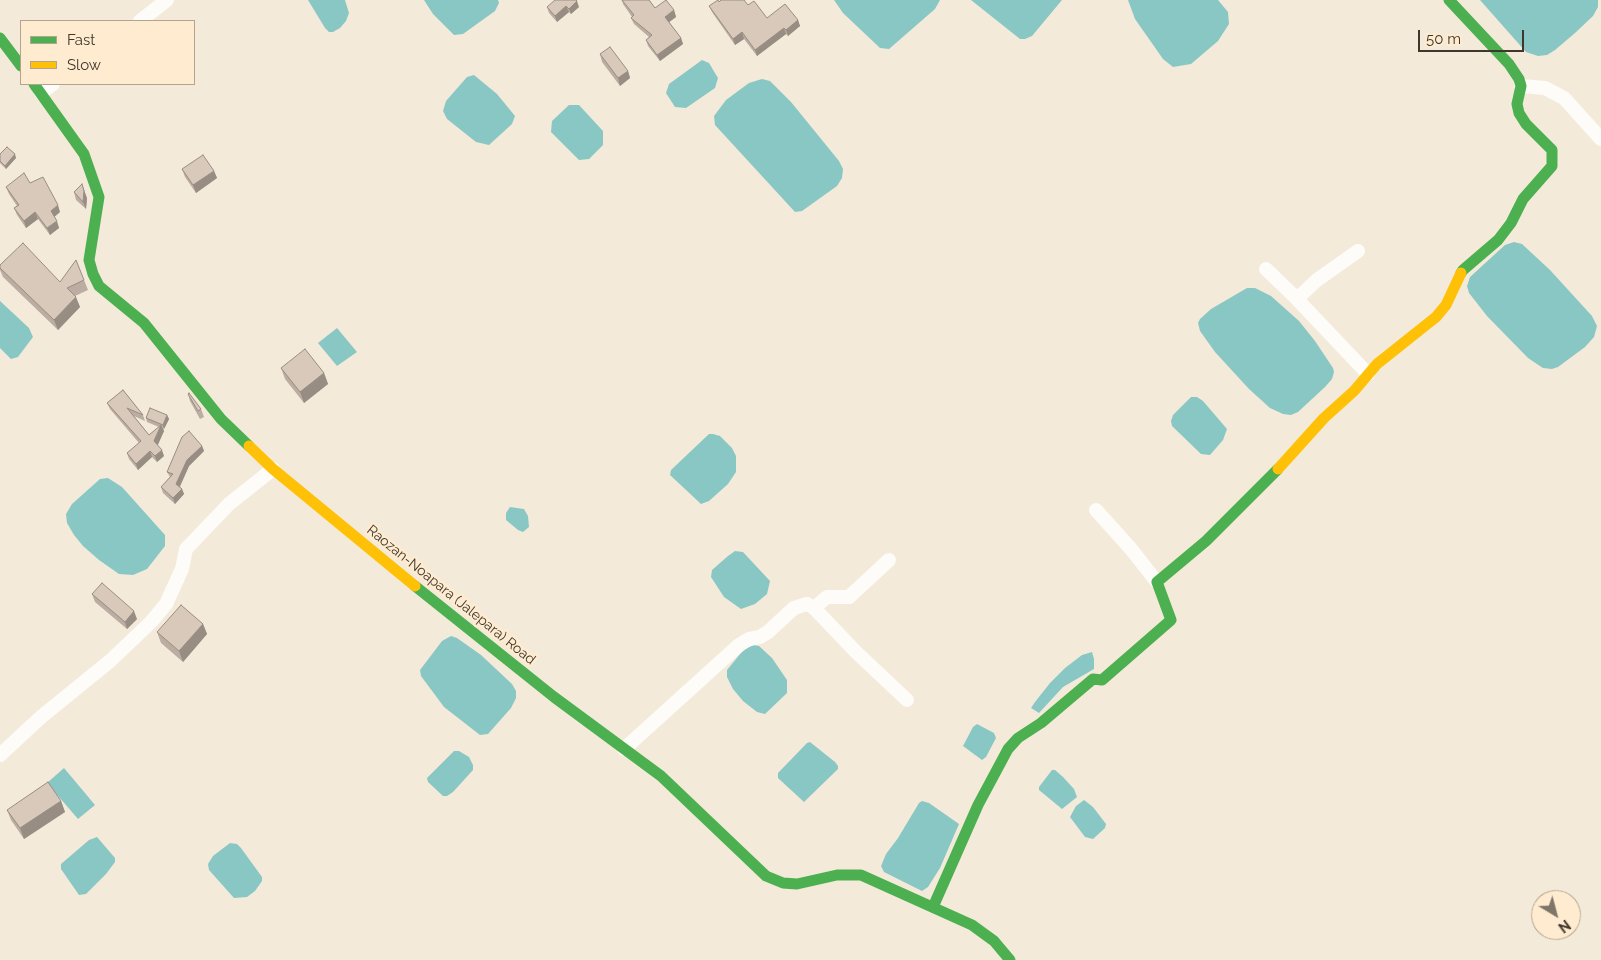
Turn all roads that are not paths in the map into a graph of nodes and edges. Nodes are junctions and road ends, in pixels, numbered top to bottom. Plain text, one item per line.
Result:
1 (167, 0) edge
2 (1449, 0) edge
3 (141, 20) edge
4 (0, 38) edge
5 (20, 65) edge
6 (1521, 86) junction
7 (38, 88) edge
8 (1601, 139) edge
9 (1358, 251) dead end
10 (1266, 269) dead end
11 (1299, 301) junction
12 (1368, 374) junction
13 (273, 469) junction
14 (1096, 510) dead end
15 (889, 560) dead end
16 (1157, 582) junction
17 (814, 608) junction
18 (907, 700) dead end
19 (624, 749) junction
20 (0, 755) edge
21 (933, 907) junction
22 (1010, 960) edge

1 - 3 street
2 - 6 main road
4 - 5 main road
6 - 8 street
6 - 12 main road
7 - 13 main road, Raozan-Noapara (Jalepara) Road
9 - 11 street
10 - 11 street
11 - 12 street
12 - 16 main road
13 - 19 main road, Raozan-Noapara (Jalepara) Road
13 - 20 street
14 - 16 street
15 - 17 street
16 - 21 main road
17 - 18 street
17 - 19 street
19 - 21 main road, Raozan-Noapara (Jalepara) Road
21 - 22 main road, Raozan-Noapara (Jalepara) Road

